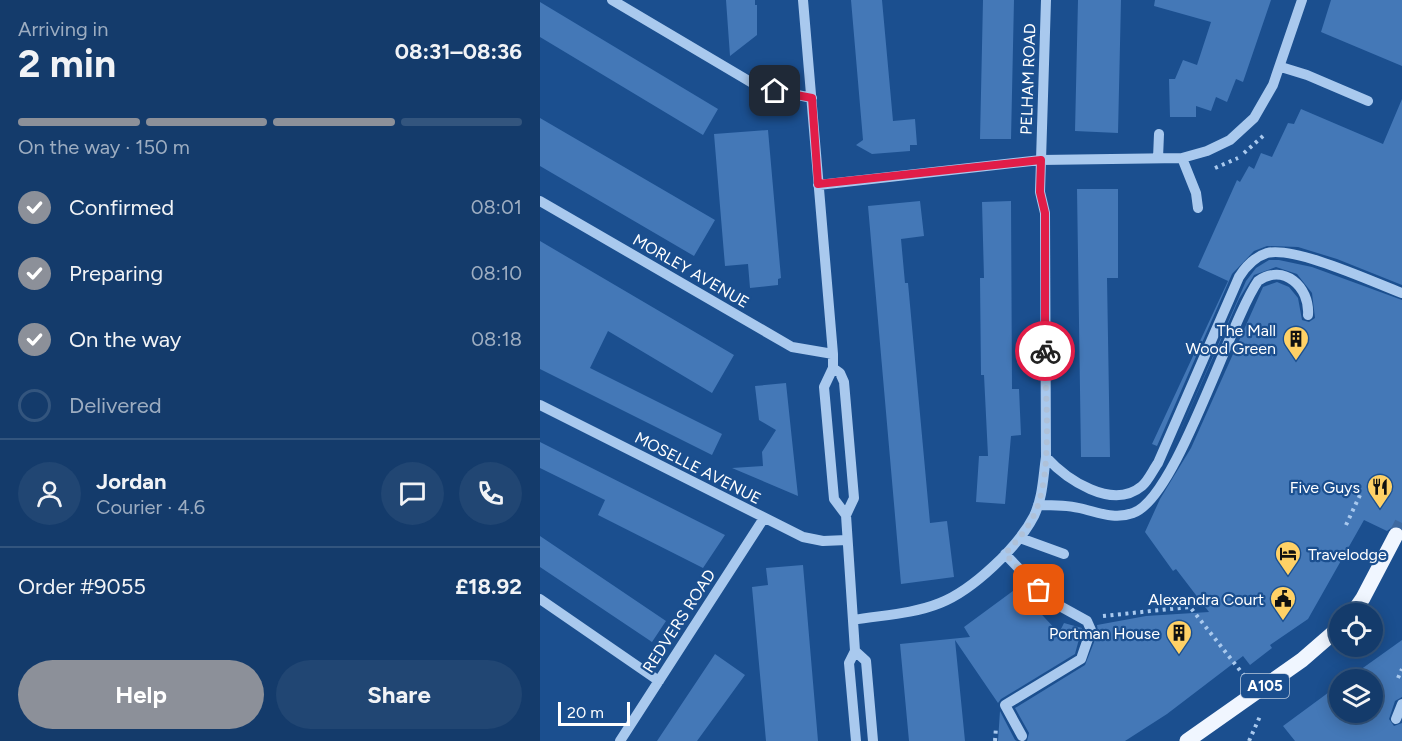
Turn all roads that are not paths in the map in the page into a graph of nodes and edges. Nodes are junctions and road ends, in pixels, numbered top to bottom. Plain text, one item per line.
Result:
1 (612, 0) edge
2 (802, 0) edge
3 (1047, 0) edge
4 (1302, 0) edge
5 (1281, 67) junction
6 (812, 98) junction
7 (1368, 101) dead end
8 (1159, 134) dead end
9 (1158, 158) junction
10 (1182, 158) junction
11 (1041, 160) junction
12 (818, 184) junction
13 (540, 201) edge
14 (1198, 208) dead end
15 (1402, 292) edge
16 (1308, 315) dead end
17 (833, 354) junction
18 (833, 368) junction
19 (540, 405) edge
20 (1046, 457) junction
21 (1038, 504) junction
22 (846, 515) junction
23 (764, 518) junction
24 (1396, 535) dead end
25 (1020, 538) junction
26 (847, 540) junction
27 (1005, 554) junction
28 (1064, 554) dead end
29 (540, 598) edge
30 (1360, 603) edge
31 (853, 620) junction
32 (1329, 637) edge
33 (855, 651) junction
34 (659, 681) junction
35 (1402, 704) edge
36 (1396, 719) dead end
37 (1022, 736) dead end
38 (620, 741) edge
39 (856, 741) edge
40 (873, 741) edge
41 (1187, 741) edge

1 - 6 street
2 - 6 street
3 - 11 street, PELHAM ROAD
4 - 5 street
5 - 7 street
5 - 10 street
6 - 12 street
8 - 9 street
9 - 10 street
9 - 11 street
10 - 14 street
11 - 12 street
11 - 20 street, PELHAM ROAD
12 - 17 street
13 - 17 street, MORLEY AVENUE
15 - 20 street
16 - 21 street
17 - 18 street
18 - 22 street
18 - 22 street
19 - 23 street, MOSELLE AVENUE
20 - 21 street, PELHAM ROAD
21 - 25 street, PELHAM ROAD
22 - 26 street
23 - 26 street, MOSELLE AVENUE
23 - 34 street, REDVERS ROAD
24 - 30 main road
25 - 27 street, PELHAM ROAD
25 - 28 street
26 - 31 street
27 - 31 street, PELHAM ROAD
27 - 37 street
29 - 34 street
31 - 33 street
32 - 41 main road, A105
33 - 39 street
33 - 40 street
34 - 38 street, REDVERS ROAD
35 - 36 street

